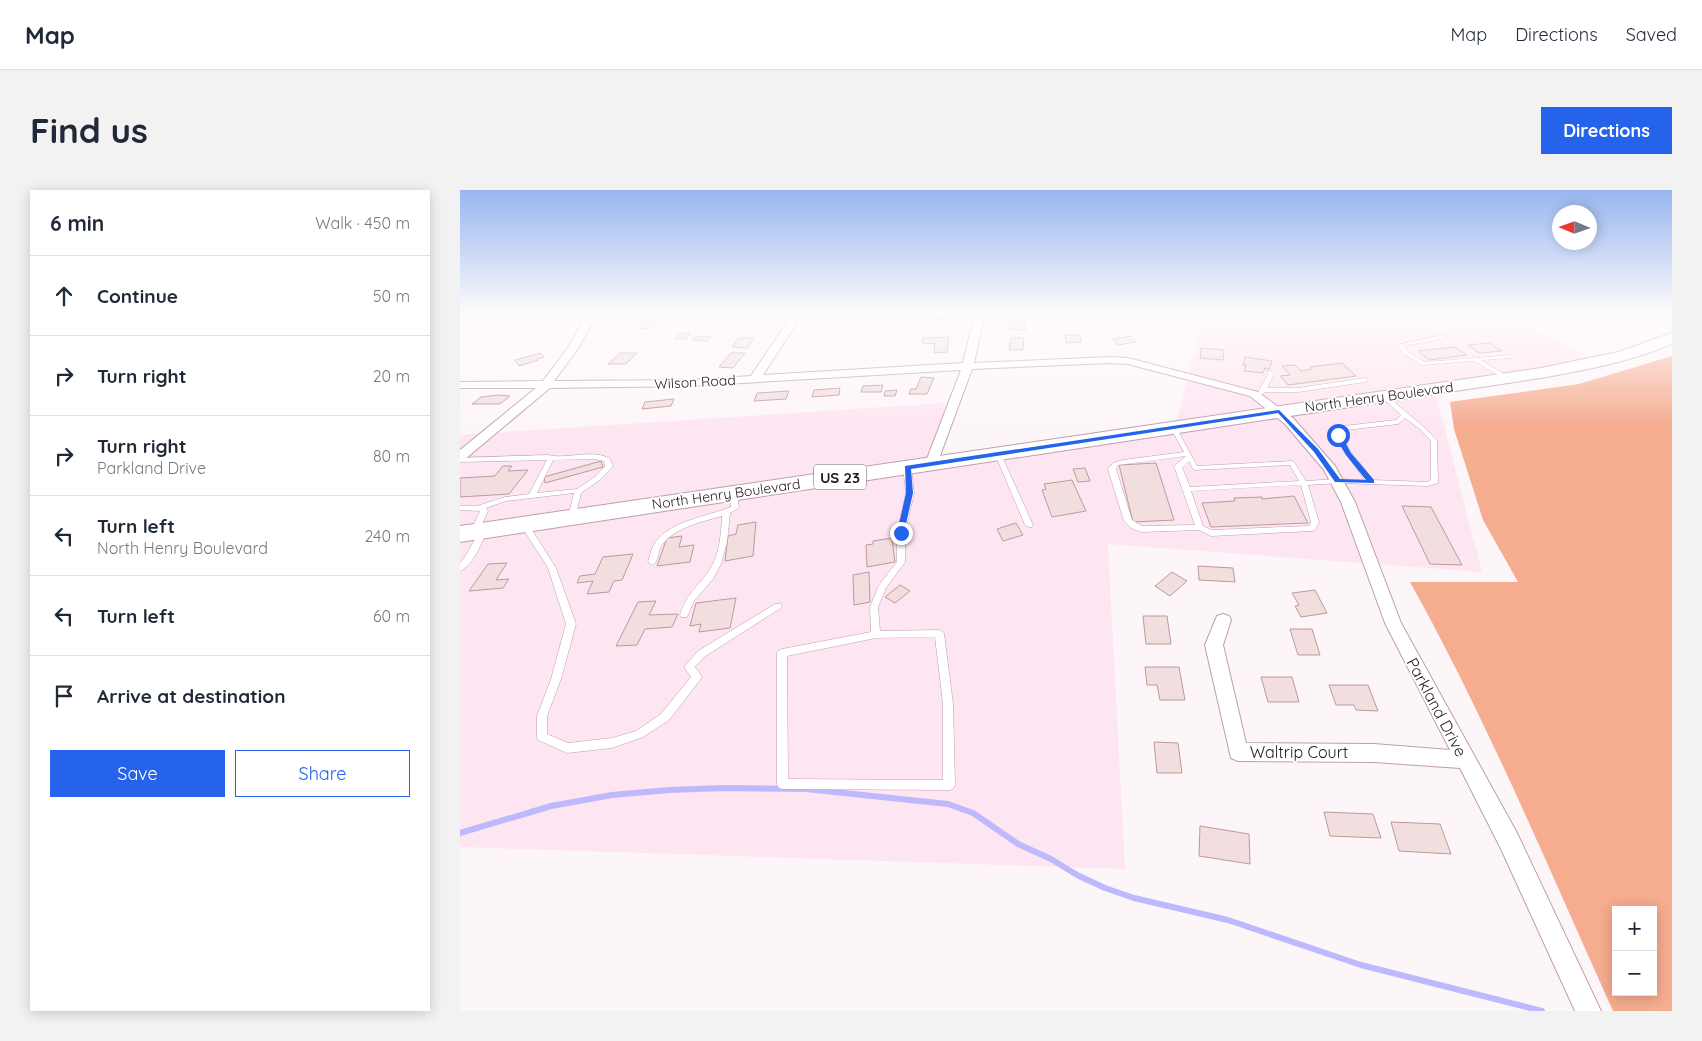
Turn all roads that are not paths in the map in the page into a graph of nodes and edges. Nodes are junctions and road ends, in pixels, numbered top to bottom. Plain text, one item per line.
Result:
1 (570, 351) edge
2 (773, 351) edge
3 (971, 351) edge
4 (1405, 351) edge
5 (1636, 351) edge
6 (1511, 356) dead end
7 (1475, 359) junction
8 (968, 366) junction
9 (1270, 372) dead end
10 (1507, 378) junction
11 (755, 379) junction
12 (1366, 380) dead end
13 (460, 385) edge
14 (544, 386) junction
15 (1260, 393) junction
16 (1384, 396) junction
17 (1279, 411) junction
18 (1404, 415) junction
19 (1174, 427) junction
20 (998, 454) junction
21 (1189, 456) junction
22 (460, 458) edge
23 (550, 458) junction
24 (931, 464) junction
25 (907, 467) junction
26 (1338, 481) junction
27 (1371, 482) junction
28 (1304, 483) junction
29 (1187, 489) junction
30 (578, 492) junction
31 (532, 495) junction
32 (730, 503) junction
33 (480, 507) junction
34 (460, 508) edge
35 (572, 517) junction
36 (524, 524) junction
37 (1029, 525) dead end
38 (1200, 527) junction
39 (473, 532) edge
40 (652, 562) dead end
41 (460, 568) edge
42 (778, 606) dead end
43 (684, 615) dead end
44 (1222, 620) dead end
45 (876, 635) junction
46 (1466, 760) junction
47 (1588, 1011) edge

1 - 14 street
2 - 11 street
3 - 8 street
4 - 7 lane
5 - 10 main road, North Henry Boulevard / US 23
6 - 7 lane
7 - 10 lane
8 - 11 street, Wilson Road
8 - 15 street, Wilson Road
8 - 24 street
9 - 15 lane
10 - 16 main road, North Henry Boulevard / US 23
11 - 14 street, Wilson Road
12 - 15 lane
13 - 14 street, Wilson Road
14 - 22 street
15 - 17 street, Wilson Road
16 - 17 main road, North Henry Boulevard / US 23
16 - 18 lane
17 - 19 main road, North Henry Boulevard / US 23
17 - 26 street, Parkland Drive
18 - 27 lane
18 - 27 lane
19 - 20 main road, North Henry Boulevard / US 23
19 - 21 lane
20 - 24 main road, North Henry Boulevard / US 23
20 - 37 lane
21 - 28 lane
21 - 29 lane
21 - 38 lane
22 - 23 lane
23 - 30 lane
23 - 31 lane
24 - 25 main road, North Henry Boulevard / US 23
25 - 32 main road, North Henry Boulevard / US 23
25 - 45 lane
26 - 27 lane
26 - 28 lane
26 - 46 street, Parkland Drive
28 - 29 lane
28 - 38 lane
29 - 38 lane
30 - 31 lane
30 - 35 lane
31 - 33 lane
32 - 35 main road, North Henry Boulevard / US 23
32 - 40 lane
32 - 43 lane
33 - 34 lane
33 - 39 lane
35 - 36 main road, North Henry Boulevard / US 23
36 - 39 main road, North Henry Boulevard / US 23
36 - 42 lane
39 - 41 lane
44 - 46 street, Waltrip Court
45 - 45 lane
46 - 47 street, Parkland Drive

